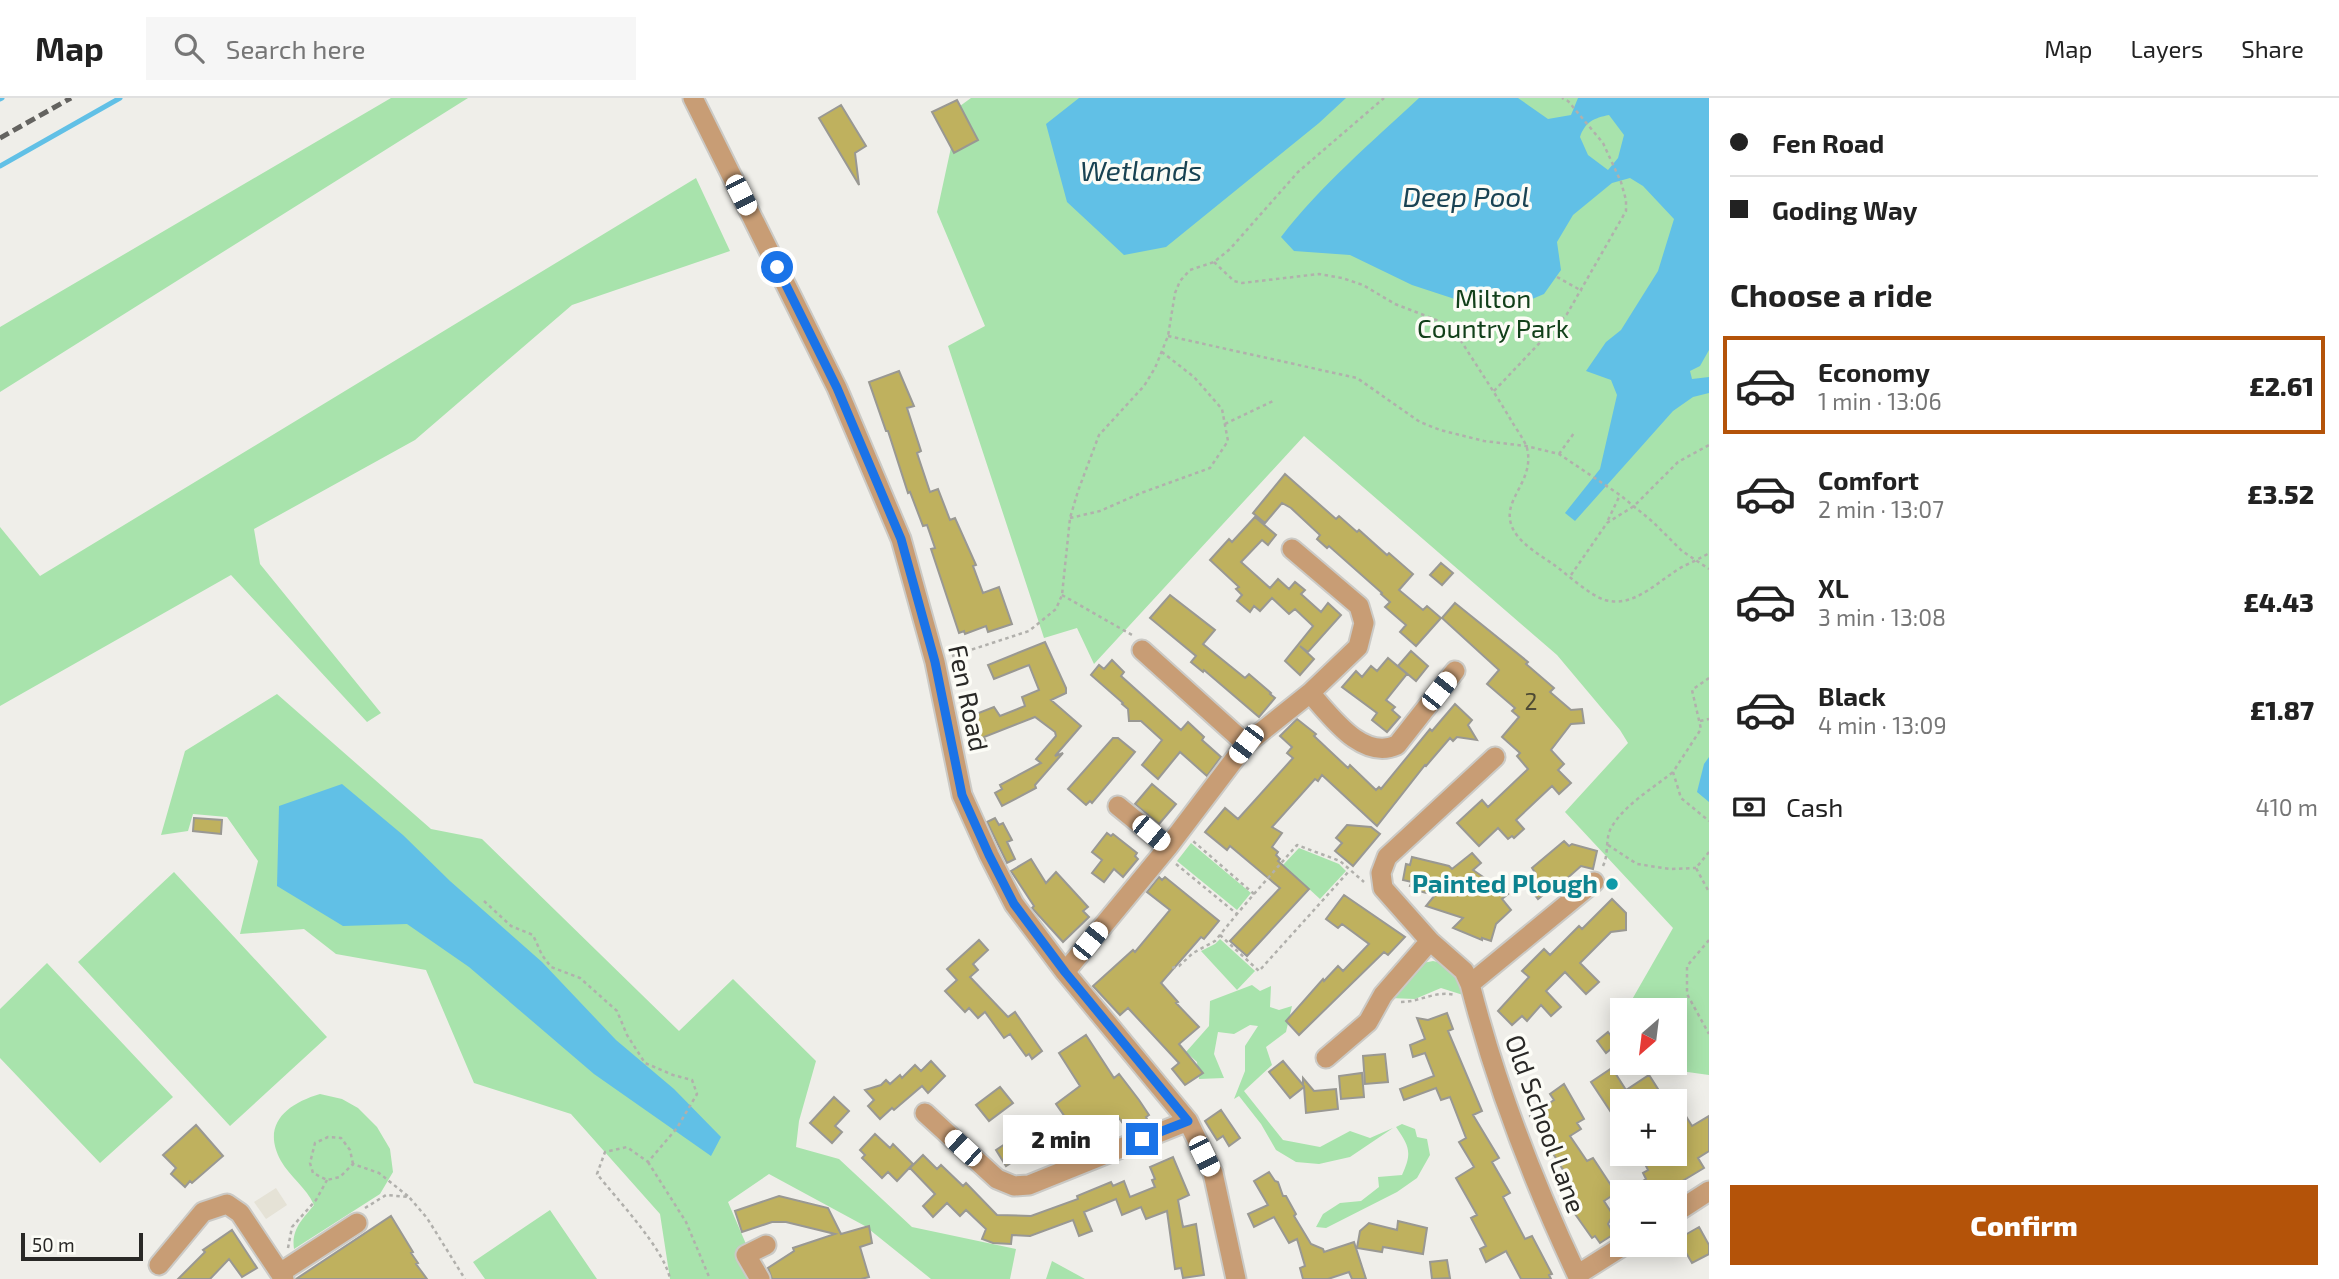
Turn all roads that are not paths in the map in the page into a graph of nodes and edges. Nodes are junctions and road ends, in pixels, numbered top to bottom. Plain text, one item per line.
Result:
1 (693, 98) edge
2 (1292, 549) dead end
3 (1142, 650) road end
4 (1455, 671) dead end
5 (1310, 693) junction
6 (1246, 744) junction
7 (1495, 757) dead end
8 (1118, 806) dead end
9 (1165, 850) junction
10 (1594, 882) road end
11 (1430, 941) junction
12 (1065, 972) junction
13 (1470, 984) junction
14 (1326, 1058) dead end
15 (925, 1113) dead end
16 (1188, 1121) junction
17 (1709, 1191) edge
18 (1687, 1205) edge
19 (360, 1216) road end
20 (766, 1245) dead end
21 (1610, 1255) edge
22 (159, 1265) dead end
23 (284, 1269) edge
24 (1578, 1277) edge
25 (760, 1279) edge
26 (1236, 1279) edge

1 - 12 street, Fen Road
2 - 5 street
3 - 6 street
4 - 5 street
5 - 6 street
6 - 9 street
7 - 11 street, Old School Lane
8 - 9 street
9 - 12 street
10 - 13 street
11 - 13 street, Old School Lane
11 - 14 street
12 - 16 street, Fen Road
13 - 24 street, Old School Lane
15 - 16 street
16 - 26 street, Fen Road
17 - 18 street
19 - 23 street
20 - 25 street
21 - 24 street
22 - 23 street

